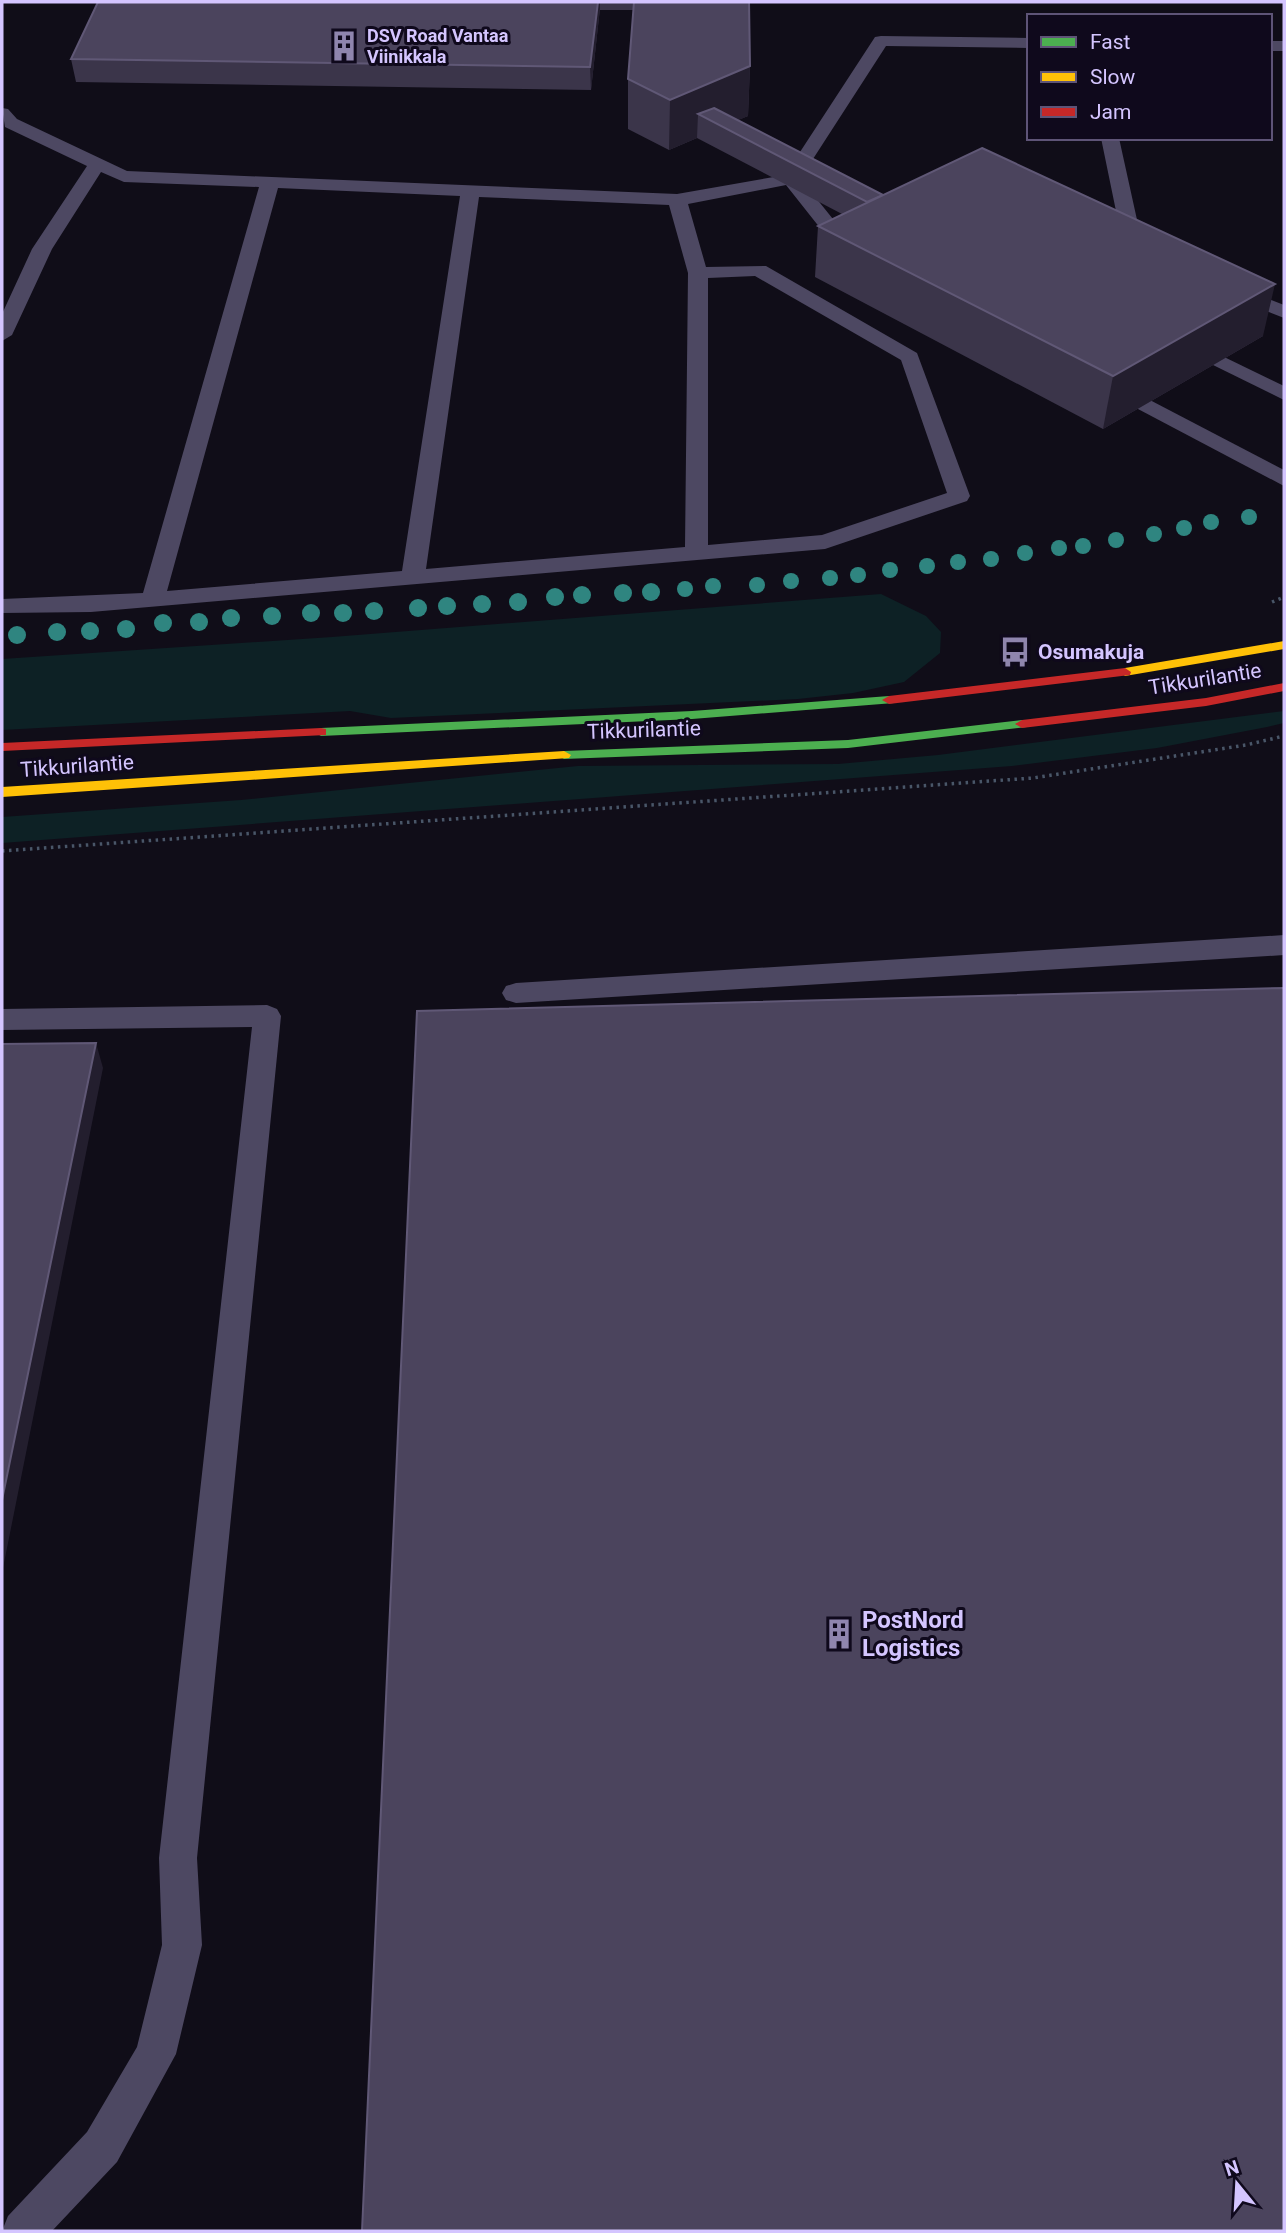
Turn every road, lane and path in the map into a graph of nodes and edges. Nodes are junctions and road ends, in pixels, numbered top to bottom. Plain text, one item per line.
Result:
1 (1027, 43) edge
2 (2, 113) edge
3 (1110, 140) edge
4 (98, 163) junction
5 (791, 179) junction
6 (270, 182) junction
7 (470, 191) junction
8 (842, 191) edge
9 (677, 200) junction
10 (854, 258) edge
11 (1159, 260) edge
12 (698, 273) junction
13 (1209, 281) edge
14 (1284, 312) edge
15 (2, 335) edge
16 (1220, 361) edge
17 (1284, 394) edge
18 (1146, 404) edge
19 (1284, 479) edge
20 (696, 553) junction
21 (412, 578) junction
22 (153, 600) junction
23 (2, 606) edge
24 (1284, 645) edge
25 (1284, 687) edge
26 (1284, 736) edge
27 (2, 747) edge
28 (2, 792) edge
29 (2, 851) edge
30 (1284, 945) edge
31 (516, 993) dead end
32 (2, 1019) edge
33 (23, 2231) edge

1 - 5 lane
2 - 4 lane
3 - 11 lane
4 - 6 lane
4 - 15 lane
5 - 8 lane
5 - 9 lane
5 - 10 lane
6 - 7 lane
6 - 22 lane
7 - 9 lane
7 - 21 lane
9 - 12 lane
12 - 20 lane
12 - 20 lane
13 - 14 lane
16 - 17 lane
18 - 19 lane
20 - 21 lane
21 - 22 lane
22 - 23 lane
24 - 27 main road, Tikkurilantie
25 - 28 main road, Tikkurilantie
26 - 29 path
30 - 31 lane
32 - 33 lane

